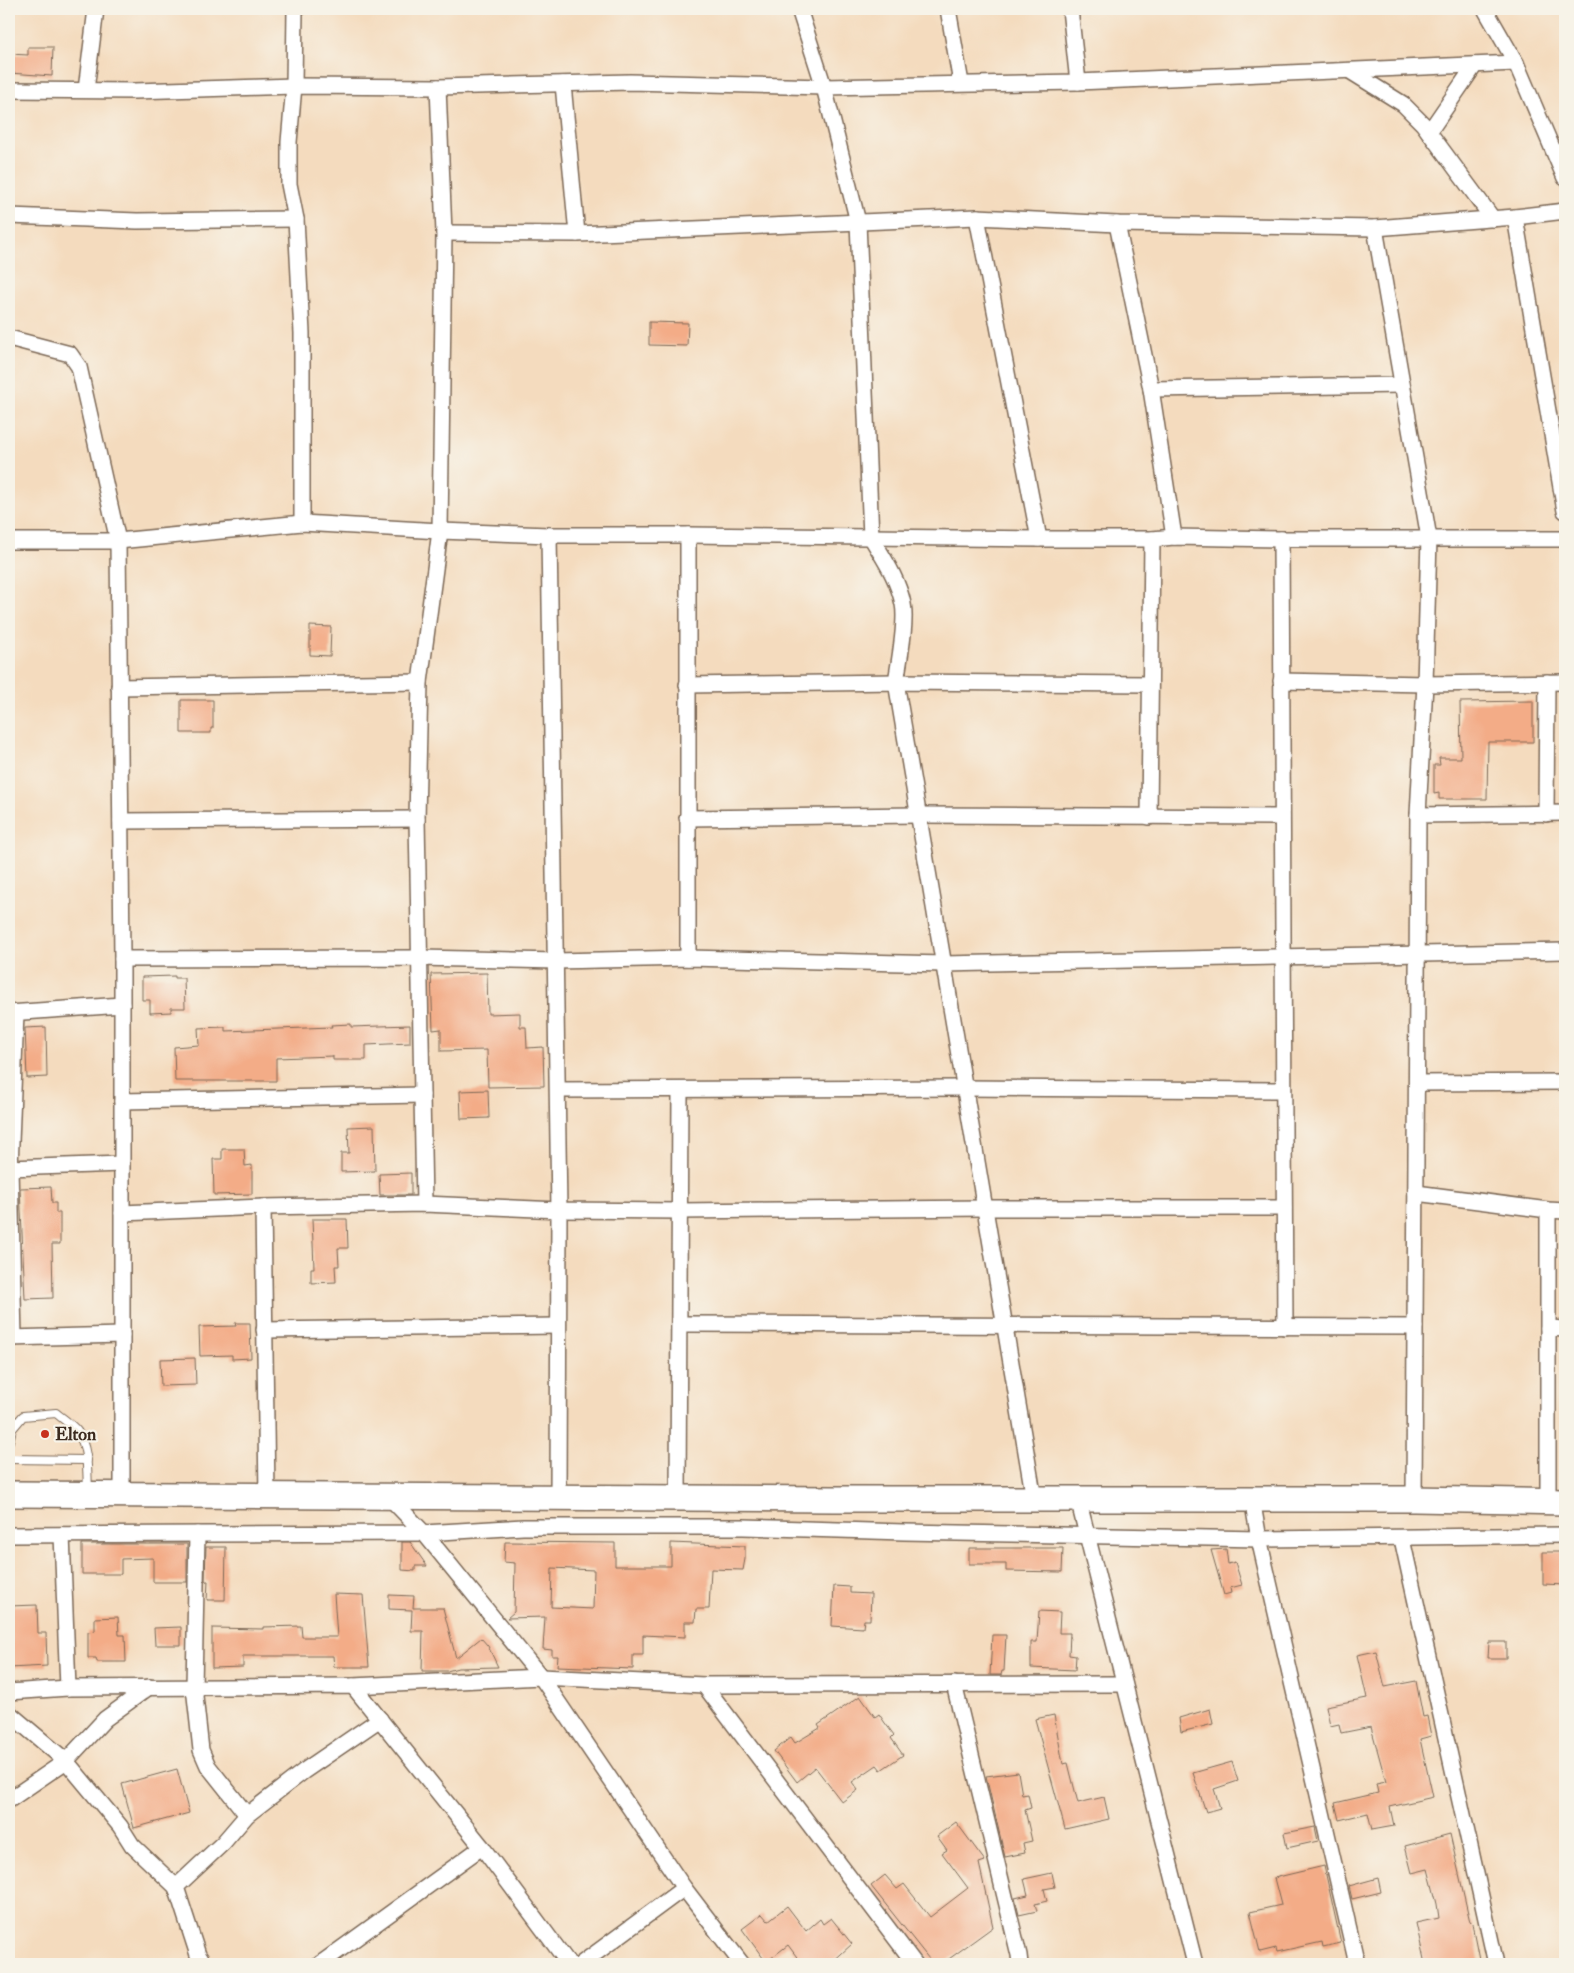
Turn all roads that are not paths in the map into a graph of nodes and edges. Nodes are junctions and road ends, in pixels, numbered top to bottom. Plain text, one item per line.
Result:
1 (96, 9) edge
2 (295, 9) edge
3 (799, 9) edge
4 (948, 9) edge
5 (1070, 9) edge
6 (1485, 9) edge
7 (1516, 63) junction
8 (1475, 64) junction
9 (1349, 70) junction
10 (1078, 82) junction
11 (961, 83) junction
12 (563, 84) junction
13 (294, 86) junction
14 (438, 87) junction
15 (824, 87) junction
16 (9, 90) edge
17 (86, 90) junction
18 (1429, 132) junction
19 (1565, 178) edge
20 (1565, 211) edge
21 (9, 216) edge
22 (977, 217) junction
23 (1515, 217) junction
24 (296, 219) junction
25 (1493, 219) junction
26 (858, 222) junction
27 (1117, 224) junction
28 (1375, 228) junction
29 (444, 234) junction
30 (577, 234) junction
31 (9, 338) edge
32 (1402, 385) junction
33 (1151, 389) junction
34 (1565, 511) edge
35 (302, 523) junction
36 (440, 531) junction
37 (688, 534) junction
38 (549, 535) junction
39 (871, 537) junction
40 (1174, 537) junction
41 (1429, 538) junction
42 (1039, 539) junction
43 (1152, 539) junction
44 (1281, 539) junction
45 (1565, 539) edge
46 (9, 541) edge
47 (118, 541) junction
48 (1281, 681) junction
49 (420, 682) junction
50 (896, 682) junction
51 (1547, 682) junction
52 (1565, 682) edge
53 (1150, 684) junction
54 (1425, 684) junction
55 (687, 685) junction
56 (119, 688) junction
57 (1565, 813) edge
58 (1546, 814) junction
59 (918, 815) junction
60 (1418, 815) junction
61 (1149, 817) junction
62 (1282, 817) junction
63 (687, 818) junction
64 (417, 819) junction
65 (121, 821) junction
66 (1565, 951) edge
67 (1417, 954) junction
68 (1283, 956) junction
69 (419, 958) junction
70 (688, 958) junction
71 (122, 959) junction
72 (556, 961) junction
73 (944, 964) junction
74 (122, 1006) junction
75 (12, 1013) edge
76 (1417, 1082) junction
77 (1565, 1082) edge
78 (964, 1088) junction
79 (558, 1090) junction
80 (680, 1090) junction
81 (1283, 1090) junction
82 (422, 1095) junction
83 (122, 1101) junction
84 (122, 1164) junction
85 (9, 1168) edge
86 (1416, 1193) junction
87 (424, 1204) junction
88 (263, 1208) junction
89 (985, 1208) junction
90 (1284, 1208) junction
91 (559, 1210) junction
92 (1548, 1210) junction
93 (680, 1211) junction
94 (1565, 1211) edge
95 (122, 1213) junction
96 (680, 1324) junction
97 (1005, 1324) junction
98 (558, 1326) junction
99 (1284, 1327) junction
100 (1415, 1327) junction
101 (1548, 1328) junction
102 (1565, 1328) edge
103 (264, 1330) junction
104 (122, 1335) junction
105 (12, 1338) edge
106 (9, 1440) edge
107 (9, 1459) edge
108 (87, 1460) junction
109 (9, 1494) edge
110 (88, 1494) junction
111 (122, 1494) junction
112 (267, 1496) junction
113 (388, 1496) junction
114 (558, 1498) junction
115 (678, 1498) junction
116 (1034, 1499) junction
117 (1078, 1499) junction
118 (1252, 1499) junction
119 (1414, 1499) junction
120 (1556, 1502) edge
121 (424, 1533) junction
122 (197, 1534) junction
123 (9, 1535) edge
124 (62, 1535) junction
125 (1565, 1535) edge
126 (1087, 1536) junction
127 (1402, 1539) junction
128 (1259, 1540) junction
129 (540, 1677) junction
130 (954, 1684) junction
131 (1124, 1684) junction
132 (704, 1685) junction
133 (353, 1686) junction
134 (149, 1687) junction
135 (194, 1687) junction
136 (68, 1688) junction
137 (9, 1692) edge
138 (9, 1713) edge
139 (380, 1719) junction
140 (66, 1761) junction
141 (9, 1800) edge
142 (247, 1814) junction
143 (482, 1847) junction
144 (176, 1887) junction
145 (684, 1888) junction
146 (204, 1964) edge
147 (320, 1964) edge
148 (569, 1964) edge
149 (581, 1964) edge
150 (742, 1964) edge
151 (915, 1964) edge
152 (1020, 1964) edge
153 (1195, 1964) edge
154 (1357, 1964) edge
155 (1496, 1964) edge

1 - 17 street
2 - 13 street
3 - 15 street
4 - 11 street
5 - 10 street
6 - 7 street
7 - 8 street
7 - 19 street
8 - 9 street
8 - 18 street
9 - 10 street
9 - 18 street
10 - 11 street
11 - 15 street
12 - 14 street
12 - 15 street
12 - 30 street
13 - 14 street
13 - 17 street
13 - 24 street
14 - 29 street
15 - 26 street
16 - 17 street
18 - 25 street
20 - 23 street
21 - 24 street
22 - 26 street
22 - 27 street
22 - 42 street
23 - 25 street
23 - 34 street
24 - 35 street
25 - 28 street
26 - 30 street
26 - 39 street
27 - 28 street
27 - 33 street
28 - 32 street
29 - 30 street
29 - 36 street
31 - 47 street
32 - 33 street
32 - 41 street
33 - 40 street
35 - 36 street
35 - 47 street
36 - 38 street
36 - 49 street
37 - 38 street
37 - 39 street
37 - 55 street
38 - 72 street
39 - 42 street
39 - 50 street
40 - 43 street
40 - 44 street
41 - 44 street
41 - 45 street
41 - 54 street
42 - 43 street
43 - 53 street
44 - 48 street
46 - 47 street
47 - 56 street
48 - 54 street
48 - 62 street
49 - 56 street
49 - 64 street
50 - 53 street
50 - 55 street
50 - 59 street
51 - 52 street
51 - 54 street
51 - 58 street
53 - 61 street
54 - 60 street
55 - 63 street
56 - 65 street
57 - 58 street
58 - 60 street
59 - 61 street
59 - 63 street
59 - 73 street
60 - 67 street
61 - 62 street
62 - 68 street
63 - 70 street
64 - 65 street
64 - 69 street
65 - 71 street
66 - 67 street
67 - 68 street
67 - 76 street
68 - 73 street
68 - 81 street
69 - 71 street
69 - 72 street
69 - 82 street
70 - 72 street
70 - 73 street
71 - 74 street
72 - 79 street
73 - 78 street
74 - 75 street
74 - 83 street
75 - 85 street
76 - 77 street
76 - 86 street
78 - 80 street
78 - 81 street
78 - 89 street
79 - 80 street
79 - 91 street
80 - 93 street
81 - 90 street
82 - 83 street
82 - 87 street
83 - 84 street
84 - 85 street
84 - 95 street
85 - 105 street
86 - 92 street
86 - 100 street
87 - 88 street
87 - 91 street
88 - 95 street
88 - 103 street
89 - 90 street
89 - 93 street
89 - 97 street
90 - 99 street
91 - 93 street
91 - 98 street
92 - 94 street
92 - 101 street
93 - 96 street
95 - 104 street
96 - 97 street
96 - 115 street
97 - 99 street
97 - 116 street
98 - 103 street
98 - 114 street
99 - 100 street
100 - 119 street
101 - 102 street
101 - 120 street
103 - 112 street
104 - 105 street
104 - 111 street
106 - 108 lane
107 - 108 lane
108 - 110 lane
109 - 110 highway
110 - 111 highway
111 - 112 highway
112 - 113 highway
113 - 114 highway
113 - 121 street
114 - 115 highway
115 - 116 highway
116 - 117 highway
117 - 118 highway
117 - 126 street
118 - 119 highway
118 - 128 street
119 - 120 highway
121 - 122 street
121 - 126 street
121 - 129 street
122 - 124 street
122 - 135 street
123 - 124 street
124 - 136 street
125 - 127 street
126 - 128 street
126 - 131 street
127 - 128 street
127 - 155 street
128 - 154 street
129 - 132 street
129 - 133 street
129 - 145 street
130 - 131 street
130 - 132 street
130 - 152 street
131 - 153 street
132 - 151 street
133 - 135 street
133 - 139 street
134 - 135 street
134 - 136 street
134 - 140 street
135 - 142 street
136 - 137 street
138 - 140 street
139 - 142 street
139 - 143 street
140 - 141 street
140 - 144 street
142 - 144 street
143 - 147 street
143 - 148 street
144 - 146 street
145 - 149 street
145 - 150 street

